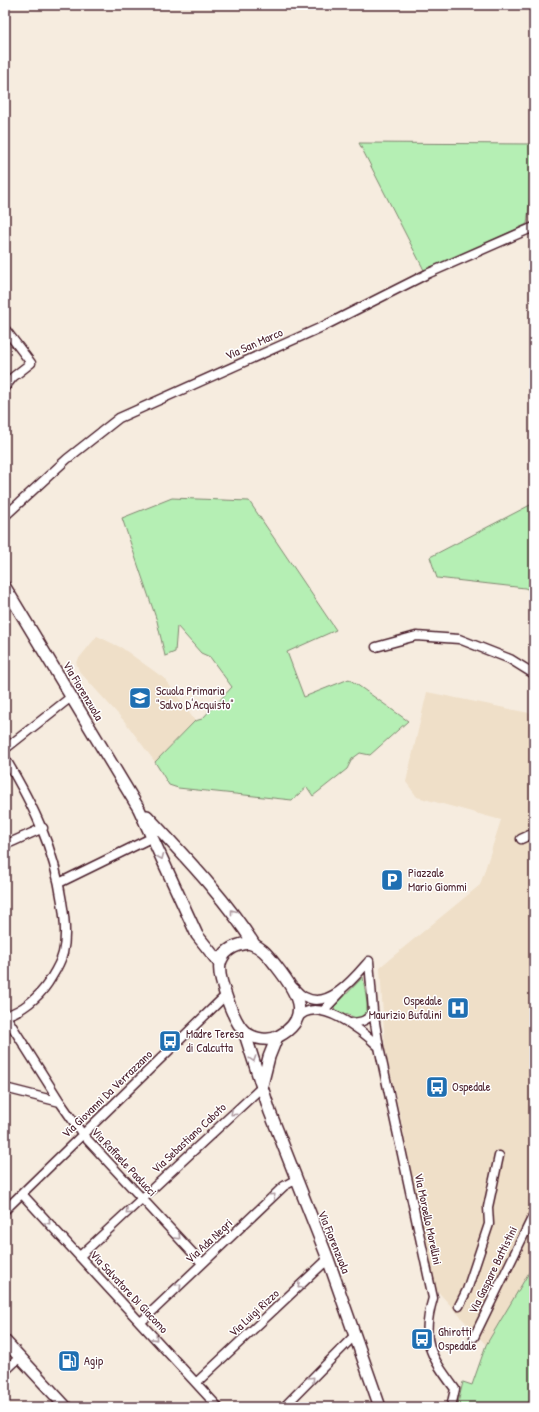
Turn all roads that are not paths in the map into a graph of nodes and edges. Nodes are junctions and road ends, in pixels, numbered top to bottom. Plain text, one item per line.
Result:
1 (534, 225) edge
2 (5, 329) edge
3 (5, 387) edge
4 (5, 516) edge
5 (5, 587) edge
6 (376, 647) dead end
7 (534, 674) edge
8 (71, 697) junction
9 (5, 749) edge
10 (5, 758) edge
11 (140, 809) junction
12 (43, 828) junction
13 (534, 833) edge
14 (153, 838) junction
15 (521, 839) dead end
16 (5, 845) edge
17 (59, 883) junction
18 (254, 944) junction
19 (220, 964) junction
20 (290, 983) junction
21 (344, 988) junction
22 (226, 995) junction
23 (323, 1011) junction
24 (373, 1011) junction
25 (5, 1015) edge
26 (295, 1021) junction
27 (351, 1023) junction
28 (244, 1031) junction
29 (278, 1037) junction
30 (379, 1047) junction
31 (262, 1087) junction
32 (5, 1088) edge
33 (60, 1102) junction
34 (83, 1135) junction
35 (499, 1156) dead end
36 (295, 1180) junction
37 (22, 1194) junction
38 (142, 1199) junction
39 (5, 1210) edge
40 (534, 1214) edge
41 (80, 1256) junction
42 (328, 1260) junction
43 (202, 1263) junction
44 (459, 1306) dead end
45 (141, 1322) junction
46 (355, 1335) junction
47 (474, 1337) dead end
48 (5, 1341) edge
49 (20, 1357) junction
50 (5, 1371) edge
51 (196, 1383) junction
52 (66, 1407) edge
53 (218, 1407) edge
54 (284, 1407) edge
55 (380, 1407) edge
56 (451, 1407) edge

1 - 4 street, Via San Marco
2 - 3 street
5 - 8 street, Via Fiorenzuola
6 - 7 street
8 - 9 street
8 - 11 street, Via Fiorenzuola
10 - 12 street
11 - 14 street, Via Fiorenzuola
18 -> 11 street, Via Fiorenzuola
12 - 16 street
12 - 17 street
13 - 15 street
14 - 17 street
14 -> 19 street, Via Fiorenzuola
17 - 25 street
18 - 19 street
18 - 20 street
19 - 22 street
20 - 21 street
20 - 26 street
21 - 23 street
21 - 24 street, Via Moroello Morellini
22 - 28 street
22 - 34 street, Via Giovanni Da Verrazzano
23 - 26 street
23 - 27 street
24 - 27 street
24 - 30 street, Via Moroello Morellini
25 - 33 street, Via Raffaele Paolucci
26 - 29 street
27 - 30 street
28 - 29 street
28 -> 31 street, Via Fiorenzuola
29 - 31 street
30 - 56 street, Via Moroello Morellini
31 - 36 street, Via Fiorenzuola
31 -> 38 street, Via Sebastiano Caboto
32 - 33 street
33 - 34 street, Via Raffaele Paolucci
34 - 37 street, Via Giovanni Da Verrazzano
34 - 38 street, Via Raffaele Paolucci
35 - 44 street
36 - 42 street, Via Fiorenzuola
43 -> 36 street, Via Ada Negri
37 - 39 street, Via Giovanni Da Verrazzano
37 -> 41 street, Via Salvatore Di Giacomo
38 -> 41 street, Via Sebastiano Caboto
38 -> 43 street, Via Raffaele Paolucci
40 - 47 street, Via Gaspare Battistini
41 - 45 street, Via Salvatore Di Giacomo
42 - 46 street, Via Fiorenzuola
42 -> 51 street, Via Luigi Rizzo
45 -> 43 street, Via Ada Negri
45 -> 51 street, Via Salvatore Di Giacomo
54 -> 46 street
46 - 55 street, Via Fiorenzuola
48 - 49 street
49 - 50 street
49 - 52 street
51 - 53 street, Via Salvatore Di Giacomo

